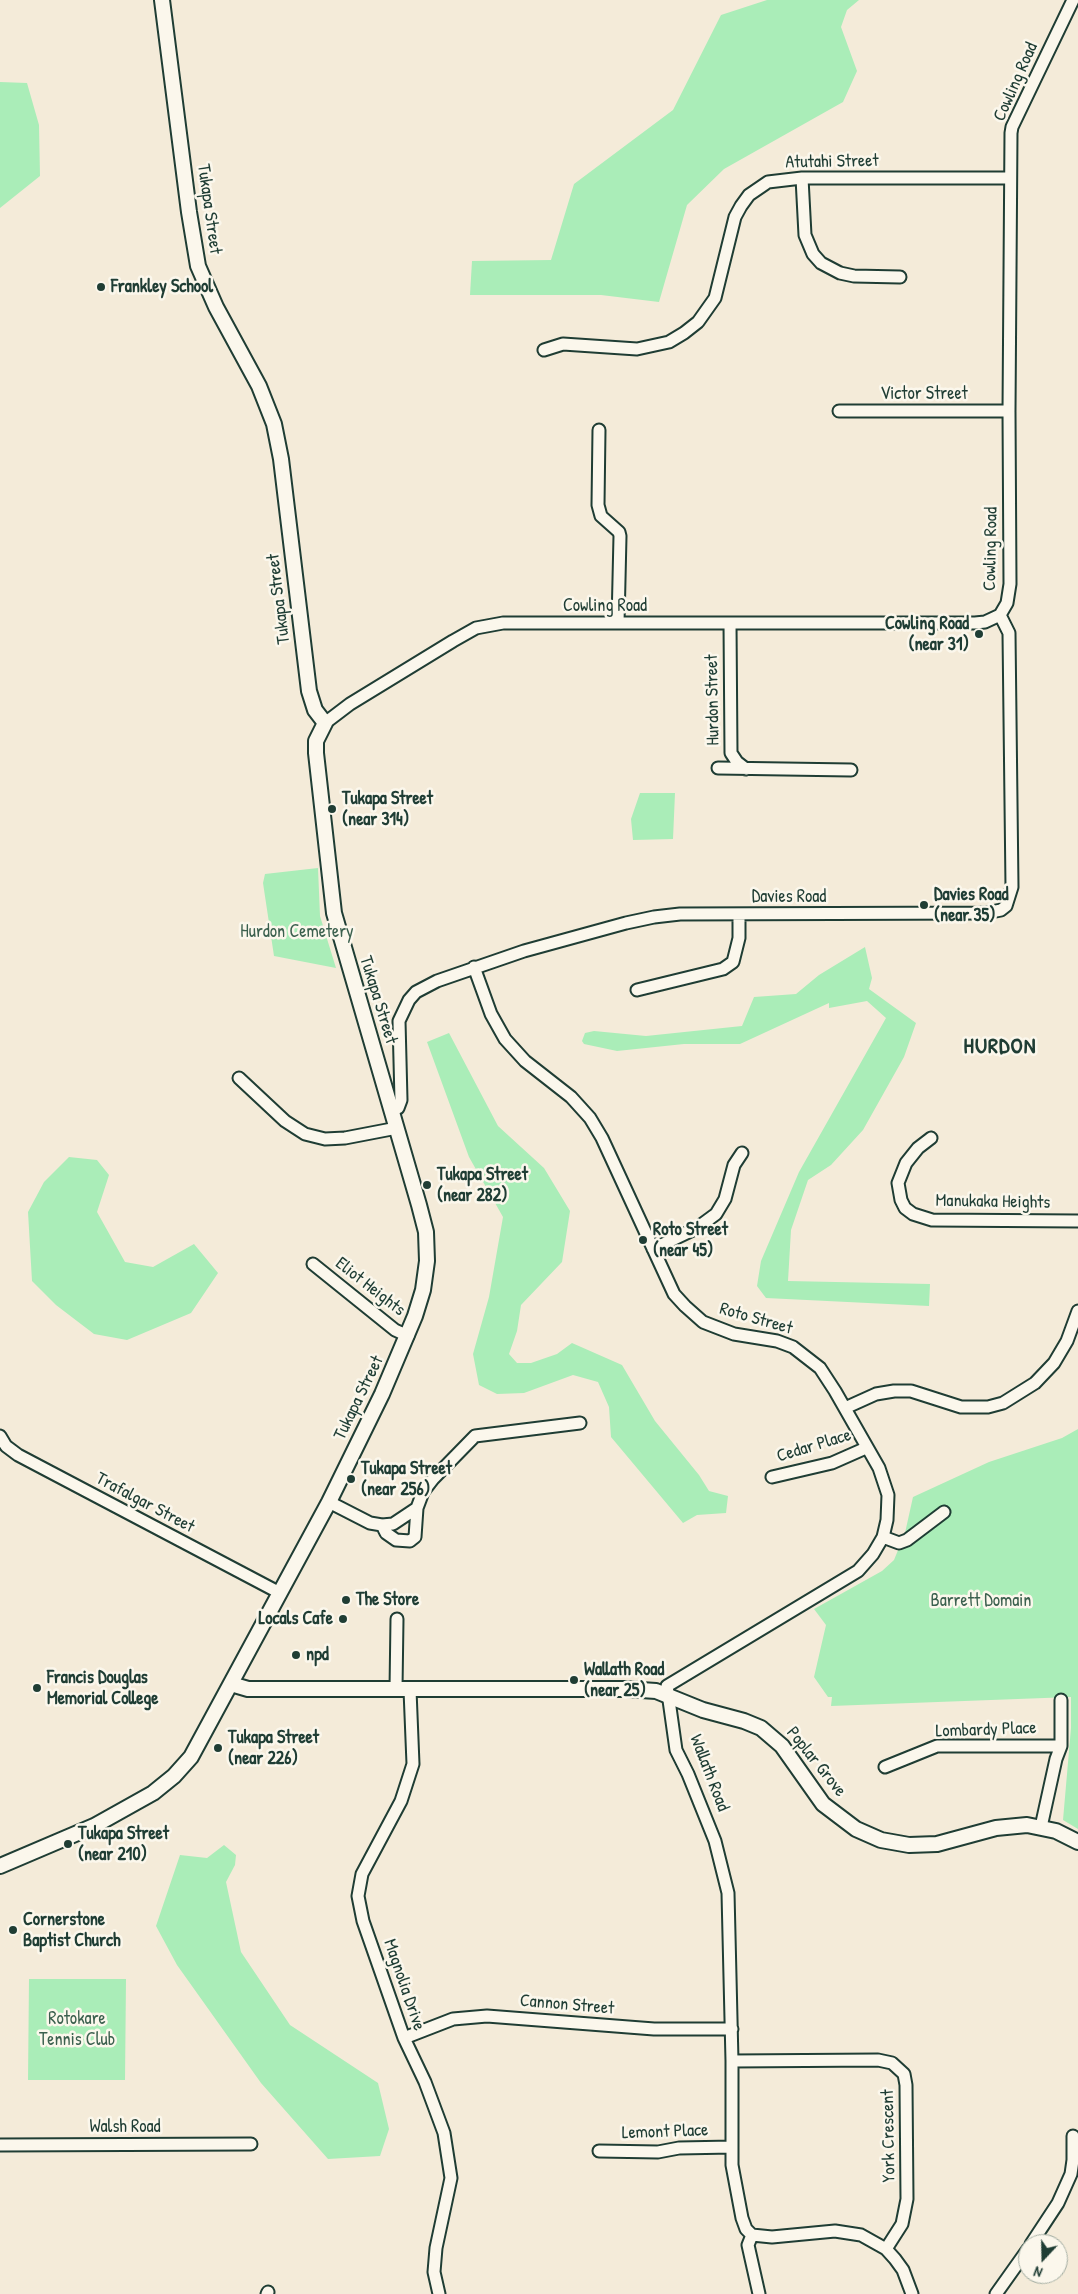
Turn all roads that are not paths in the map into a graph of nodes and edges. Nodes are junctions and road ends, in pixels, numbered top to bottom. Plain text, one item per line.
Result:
1 (162, 0) edge
2 (1073, 0) edge
3 (802, 178) junction
4 (1010, 178) junction
5 (900, 277) dead end
6 (544, 350) dead end
7 (839, 411) dead end
8 (1009, 411) junction
9 (599, 430) dead end
10 (1000, 615) junction
11 (730, 623) junction
12 (618, 624) junction
13 (325, 723) junction
14 (718, 768) dead end
15 (746, 769) junction
16 (851, 770) dead end
17 (739, 914) junction
18 (474, 967) junction
19 (638, 990) dead end
20 (239, 1078) dead end
21 (391, 1109) junction
22 (397, 1128) junction
23 (931, 1138) dead end
24 (742, 1153) dead end
25 (1078, 1221) edge
26 (653, 1248) junction
27 (313, 1264) dead end
28 (1078, 1311) edge
29 (408, 1336) junction
30 (845, 1408) junction
31 (580, 1423) dead end
32 (0, 1436) edge
33 (866, 1448) junction
34 (772, 1477) dead end
35 (329, 1502) junction
36 (417, 1508) junction
37 (944, 1512) dead end
38 (382, 1525) junction
39 (883, 1537) junction
40 (280, 1593) junction
41 (397, 1619) dead end
42 (231, 1684) junction
43 (403, 1690) junction
44 (669, 1696) junction
45 (1061, 1700) dead end
46 (1061, 1746) junction
47 (885, 1767) dead end
48 (1041, 1827) junction
49 (1078, 1842) edge
50 (0, 1866) edge
51 (732, 2029) junction
52 (404, 2038) junction
53 (732, 2061) junction
54 (1072, 2136) dead end
55 (251, 2144) dead end
56 (0, 2145) edge
57 (732, 2147) junction
58 (599, 2151) dead end
59 (1038, 2234) edge
60 (752, 2235) junction
61 (886, 2250) junction
62 (1018, 2265) edge
63 (439, 2294) edge
64 (759, 2294) edge
65 (912, 2294) edge
66 (996, 2294) edge

1 - 13 street, Tukapa Street
2 - 4 street, Cowling Road
3 - 4 street, Atutahi Street
3 - 5 street
3 - 6 street, Atutahi Street
4 - 8 street, Cowling Road
7 - 8 street, Victor Street
8 - 10 street, Cowling Road
9 - 12 street
10 - 11 street, Cowling Road
10 - 17 street, Davies Road
11 - 12 street, Cowling Road
11 - 15 street, Hurdon Street
12 - 13 street, Cowling Road
13 - 21 street, Tukapa Street
14 - 15 street, Hurdon Street
15 - 16 street, Hurdon Street
17 - 18 street, Davies Road
17 - 19 street
18 - 21 street, Davies Road
18 - 26 street, Roto Street
20 - 22 street
21 - 22 street, Tukapa Street
22 - 29 street, Tukapa Street
23 - 25 street, Manukaka Heights
24 - 26 street
26 - 30 street, Roto Street
27 - 29 street, Eliot Heights
28 - 30 street
29 - 35 street, Tukapa Street
30 - 33 street, Roto Street
31 - 36 street
32 - 40 street, Trafalgar Street
33 - 34 street, Cedar Place
33 - 39 street, Roto Street
35 - 38 street
35 - 40 street, Tukapa Street
36 - 38 street
36 - 38 street
37 - 39 street
39 - 44 street, Roto Street
40 - 42 street, Tukapa Street
41 - 43 street, Magnolia Drive
42 - 43 street
42 - 50 street, Tukapa Street
43 - 44 street
43 - 52 street, Magnolia Drive
44 - 48 street, Poplar Grove
44 - 51 street, Wallath Road
45 - 46 street
46 - 47 street, Lombardy Place
46 - 48 street
48 - 49 street, Poplar Grove
51 - 52 street, Cannon Street
51 - 53 street, Wallath Road
52 - 63 street, Magnolia Drive
53 - 57 street, Wallath Road
53 - 61 street, York Crescent
54 - 59 street
55 - 56 street, Walsh Road
57 - 58 street, Lemont Place
57 - 60 street, Wallath Road
60 - 61 street
60 - 64 street, Wallath Road
61 - 65 street
62 - 66 street

